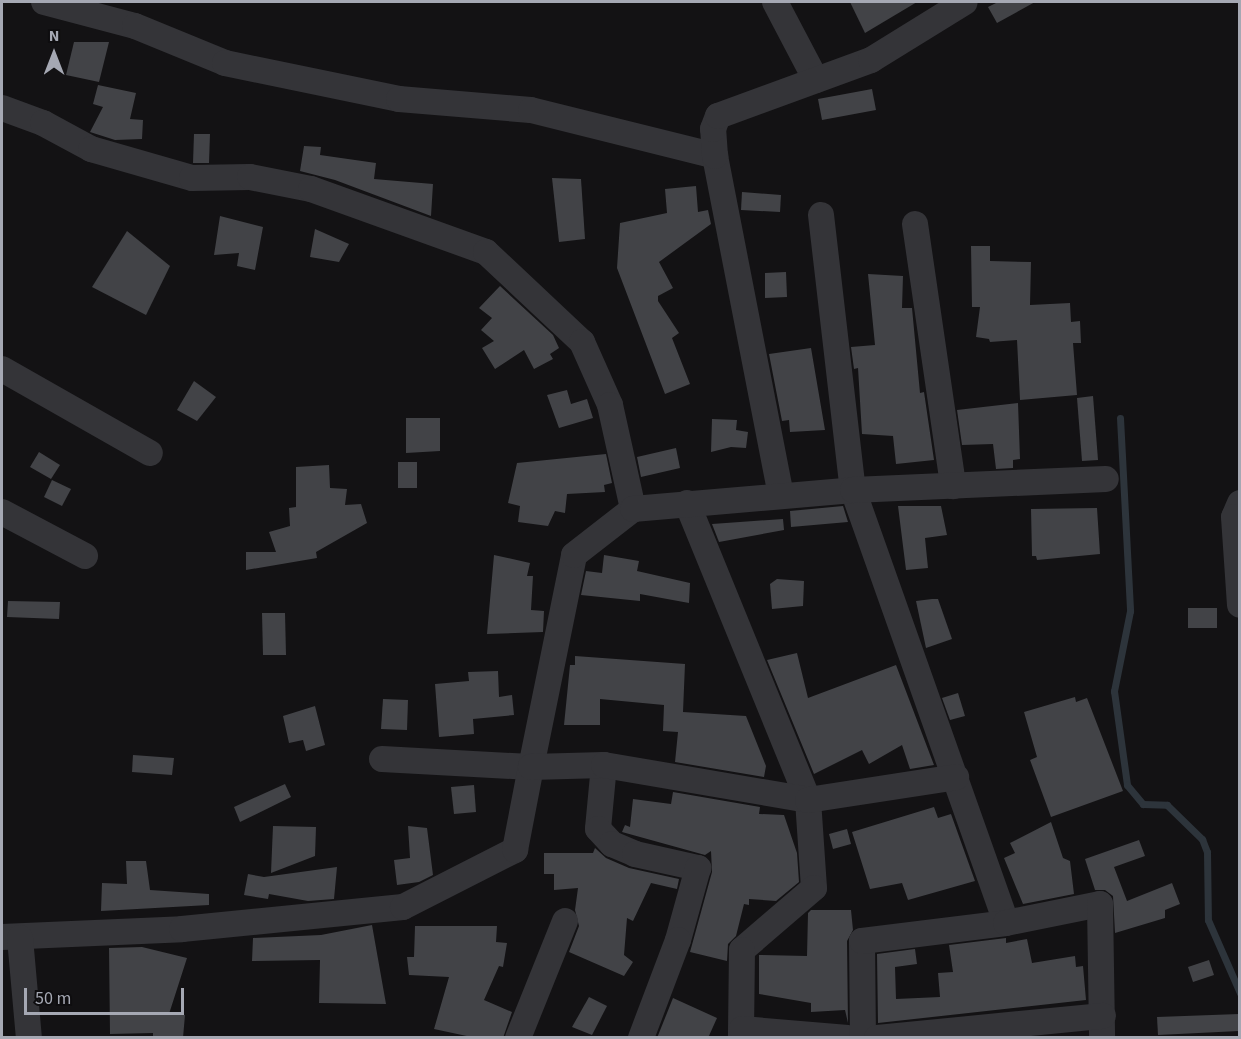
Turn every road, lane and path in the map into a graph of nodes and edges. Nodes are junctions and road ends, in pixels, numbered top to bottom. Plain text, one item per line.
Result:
1 (44, 2) edge
2 (775, 2) edge
3 (965, 2) edge
4 (939, 9) edge
5 (816, 80) junction
6 (2, 108) edge
7 (715, 156) junction
8 (821, 215) dead end
9 (915, 224) dead end
10 (2, 369) edge
11 (150, 453) dead end
12 (1106, 479) dead end
13 (953, 486) junction
14 (853, 490) junction
15 (781, 496) junction
16 (687, 503) junction
17 (1239, 503) edge
18 (633, 509) junction
19 (2, 512) edge
20 (86, 556) dead end
21 (1239, 605) edge
22 (382, 759) dead end
23 (604, 765) junction
24 (531, 767) junction
25 (956, 777) junction
26 (808, 800) junction
27 (565, 921) dead end
28 (1006, 923) junction
29 (11, 938) edge
30 (1102, 1027) edge
31 (741, 1033) edge
32 (29, 1038) edge
33 (518, 1038) edge
34 (641, 1038) edge
35 (848, 1038) edge
36 (863, 1038) edge
37 (877, 1038) edge

1 - 7 street
2 - 5 street
3 - 4 street
4 - 5 street
5 - 7 street
6 - 18 street
7 - 15 street
8 - 14 street
9 - 13 street
10 - 11 street
12 - 13 street
13 - 14 street
14 - 15 street
14 - 25 street
15 - 16 street
16 - 18 street
16 - 26 street
17 - 21 street
18 - 24 street
19 - 20 street
22 - 24 street
23 - 24 street
23 - 26 street
23 - 34 street
24 - 29 street
25 - 26 street
25 - 28 street
26 - 31 street
27 - 33 street
28 - 30 street
28 - 36 street
29 - 32 street
30 - 37 street
31 - 35 street

